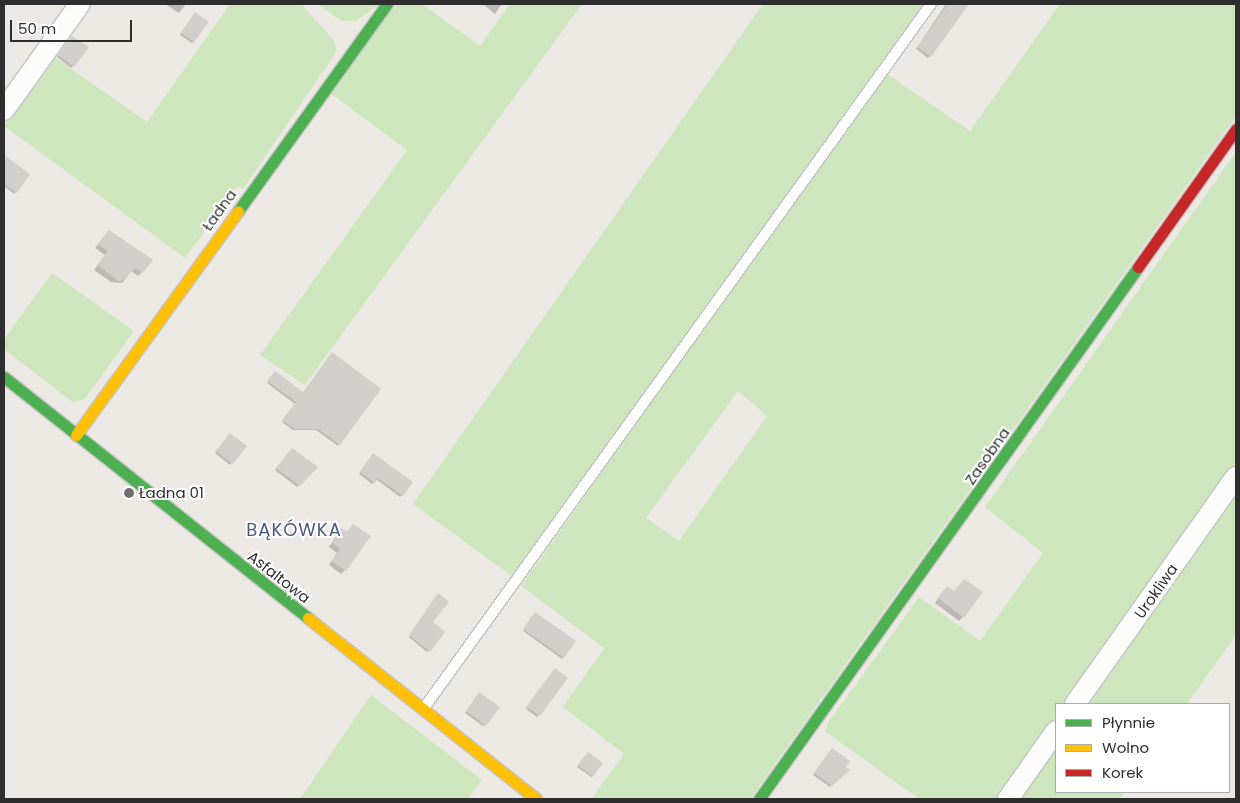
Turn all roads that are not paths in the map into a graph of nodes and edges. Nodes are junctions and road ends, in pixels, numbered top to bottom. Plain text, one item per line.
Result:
1 (80, 4) edge
2 (387, 4) edge
3 (931, 4) edge
4 (4, 110) edge
5 (1236, 129) edge
6 (4, 377) edge
7 (76, 434) junction
8 (1236, 478) edge
9 (1077, 703) edge
10 (424, 709) junction
11 (1055, 732) edge
12 (536, 799) edge
13 (759, 799) edge
14 (1008, 799) edge

1 - 4 street
2 - 7 street, Ładna
3 - 10 lane
5 - 13 street, Zasobna
6 - 7 street, Asfaltowa
7 - 10 street, Asfaltowa
8 - 9 street, Urokliwa
10 - 12 street, Asfaltowa
11 - 14 street

